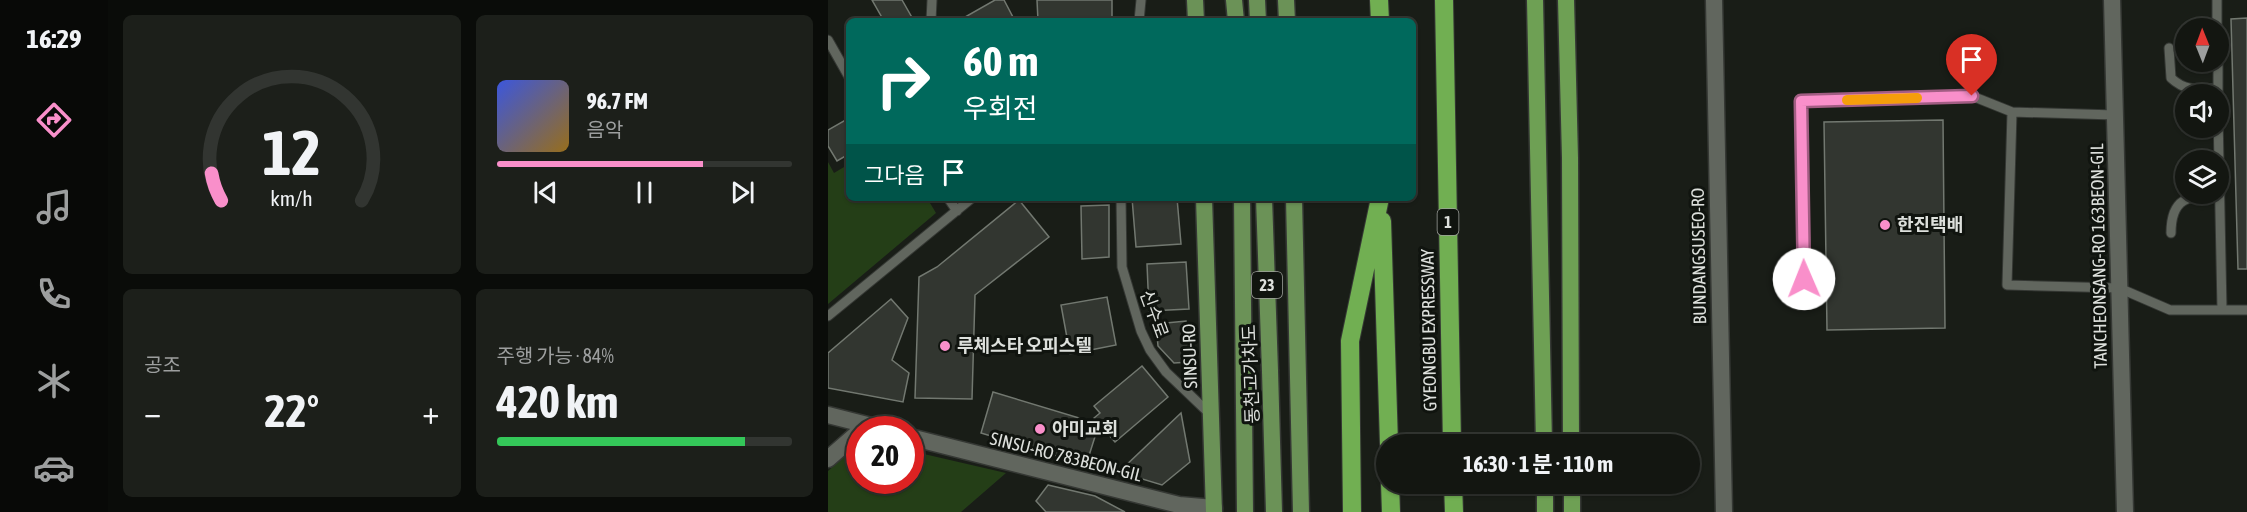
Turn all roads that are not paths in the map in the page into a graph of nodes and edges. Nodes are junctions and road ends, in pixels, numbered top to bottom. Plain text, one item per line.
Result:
1 (932, 0) edge
2 (1141, 0) edge
3 (1195, 0) edge
4 (1234, 0) edge
5 (1257, 0) edge
6 (1286, 0) edge
7 (1379, 0) edge
8 (1444, 0) edge
9 (1535, 0) edge
10 (1566, 0) edge
11 (1713, 0) edge
12 (2112, 0) edge
13 (2217, 0) edge
14 (931, 18) edge
15 (1139, 18) edge
16 (1196, 18) edge
17 (1236, 18) edge
18 (1258, 18) edge
19 (1287, 18) edge
20 (1380, 18) edge
21 (2217, 18) edge
22 (828, 40) edge
23 (2169, 48) dead end
24 (846, 72) edge
25 (2178, 84) edge
26 (2012, 112) junction
27 (2115, 115) junction
28 (950, 201) edge
29 (969, 201) edge
30 (1121, 201) edge
31 (1204, 201) edge
32 (1242, 201) edge
33 (1264, 201) edge
34 (1294, 201) edge
35 (1380, 201) edge
36 (1381, 201) edge
37 (2179, 204) edge
38 (2220, 204) edge
39 (957, 211) junction
40 (2171, 233) dead end
41 (1804, 279) dead end
42 (2119, 288) junction
43 (2222, 310) junction
44 (2247, 310) edge
45 (828, 316) edge
46 (828, 415) edge
47 (1212, 416) junction
48 (846, 421) edge
49 (1389, 434) edge
50 (1452, 434) edge
51 (1544, 434) edge
52 (1571, 434) edge
53 (924, 441) edge
54 (846, 445) edge
55 (828, 459) edge
56 (1390, 494) edge
57 (1453, 494) edge
58 (1545, 494) edge
59 (1572, 494) edge
60 (1175, 509) edge
61 (1214, 510) edge
62 (1245, 512) edge
63 (1274, 512) edge
64 (1301, 512) edge
65 (1352, 512) edge
66 (1391, 512) edge
67 (1454, 512) edge
68 (1545, 512) edge
69 (1572, 512) edge
70 (1724, 512) edge
71 (2125, 512) edge

1 - 14 lane
2 - 15 lane
3 - 16 main road
4 - 17 main road
5 - 18 main road
6 - 19 main road
7 - 20 highway
8 - 50 highway, GYEONGBU EXPRESSWAY / 1
9 - 51 highway
10 - 52 highway
11 - 70 street, BUNDANGSUSEO-RO
12 - 27 street, TANCHEONSANG-RO 163BEON-GIL
13 - 21 lane
22 - 24 lane
23 - 25 lane
26 - 27 lane
26 - 41 lane
26 - 42 lane
27 - 42 street, TANCHEONSANG-RO 163BEON-GIL
28 - 39 lane
29 - 39 lane
30 - 47 lane, 신수로
31 - 47 main road, SINSU-RO
32 - 62 main road, 동천고가차도 / 23
33 - 63 main road, 동천고가차도 / 23, bridge
34 - 64 main road
35 - 65 highway
36 - 49 highway
37 - 40 lane
38 - 43 lane
39 - 45 lane
42 - 43 lane
42 - 71 street, TANCHEONSANG-RO 163BEON-GIL
43 - 44 lane
46 - 48 street
47 - 61 main road, SINSU-RO
53 - 60 street, SINSU-RO 783BEON-GIL
54 - 55 street
56 - 66 highway
57 - 67 highway
58 - 68 highway
59 - 69 highway
60 - 61 street, SINSU-RO 783BEON-GIL

